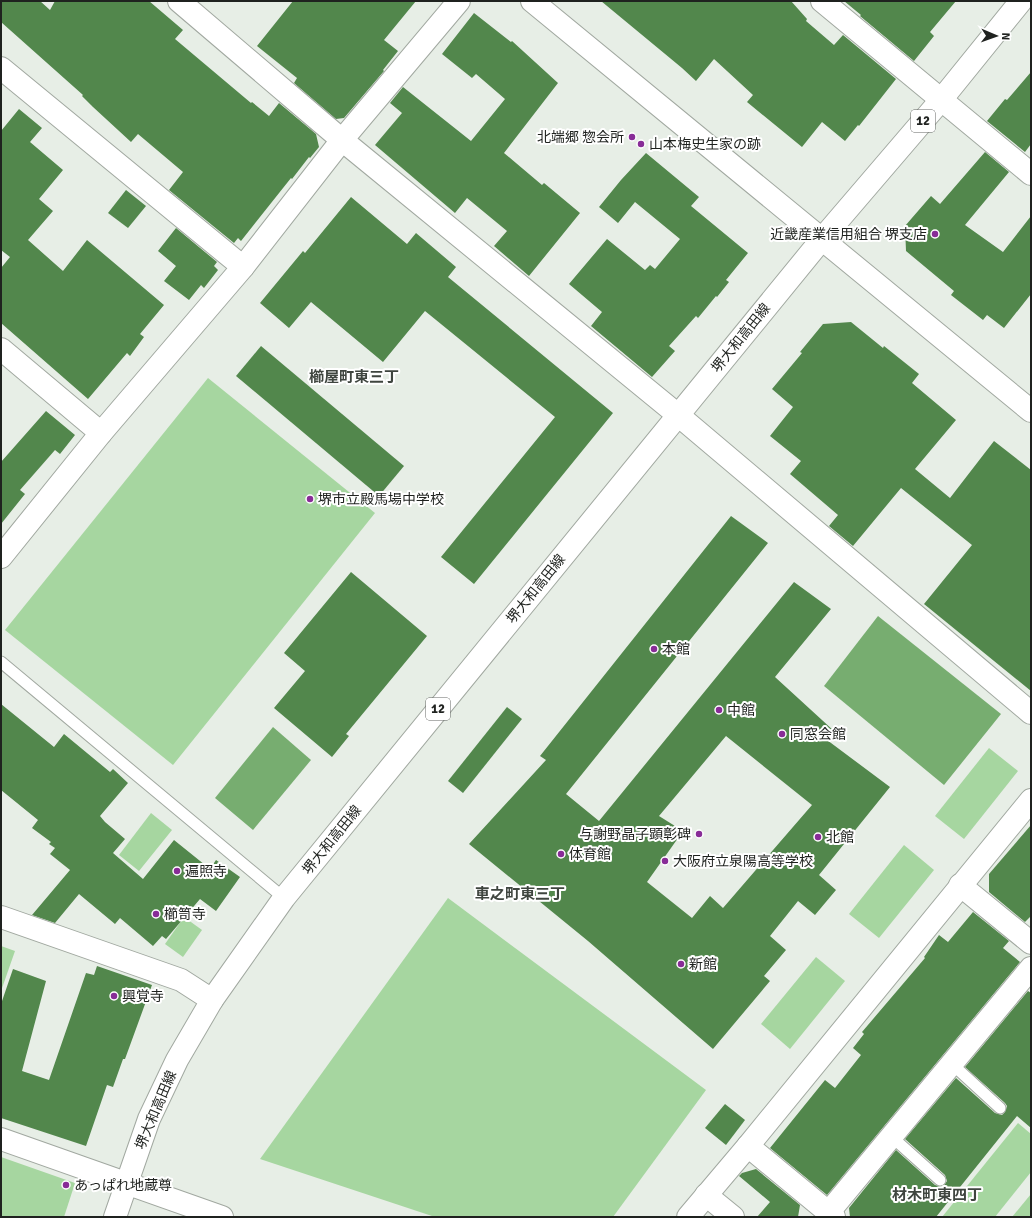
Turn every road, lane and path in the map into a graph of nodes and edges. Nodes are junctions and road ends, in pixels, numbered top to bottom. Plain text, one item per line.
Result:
1 (178, 1) edge
2 (459, 1) edge
3 (532, 1) edge
4 (822, 1) edge
5 (1022, 1) edge
6 (1, 68) edge
7 (941, 100) junction
8 (342, 140) junction
9 (1031, 174) edge
10 (822, 239) junction
11 (243, 267) junction
12 (1, 349) edge
13 (1031, 411) edge
14 (678, 415) junction
15 (101, 433) junction
16 (1, 557) edge
17 (1, 662) edge
18 (1031, 713) edge
19 (1031, 800) edge
20 (960, 885) junction
21 (284, 898) junction
22 (1, 917) edge
23 (1031, 943) edge
24 (1031, 968) edge
25 (212, 1000) junction
26 (952, 1064) junction
27 (1000, 1108) dead end
28 (892, 1137) junction
29 (1, 1139) edge
30 (748, 1146) junction
31 (940, 1180) dead end
32 (127, 1184) junction
33 (706, 1195) junction
34 (825, 1213) edge
35 (115, 1217) edge
36 (222, 1217) edge
37 (688, 1217) edge
38 (733, 1217) edge

1 - 8 street
2 - 8 street
3 - 10 street
4 - 7 street
5 - 7 street, 堺大和高田線 / 12
6 - 11 street
7 - 9 street
7 - 10 street, 堺大和高田線 / 12
8 - 11 street
8 - 14 street
10 - 13 street
10 - 14 street, 堺大和高田線 / 12
11 - 15 street
12 - 15 street
14 - 18 street
14 - 21 street, 堺大和高田線 / 12
15 - 16 street
17 - 21 lane
19 - 20 street
20 - 23 street
20 - 30 street
21 - 25 street, 堺大和高田線 / 12
22 - 25 street
24 - 26 street
25 - 32 street, 堺大和高田線 / 12
26 - 27 lane
26 - 28 street
28 - 31 lane
28 - 34 street
29 - 32 street
30 - 33 street
30 - 34 street
32 - 35 street, 堺大和高田線 / 12
32 - 36 street
33 - 37 street
33 - 38 street

